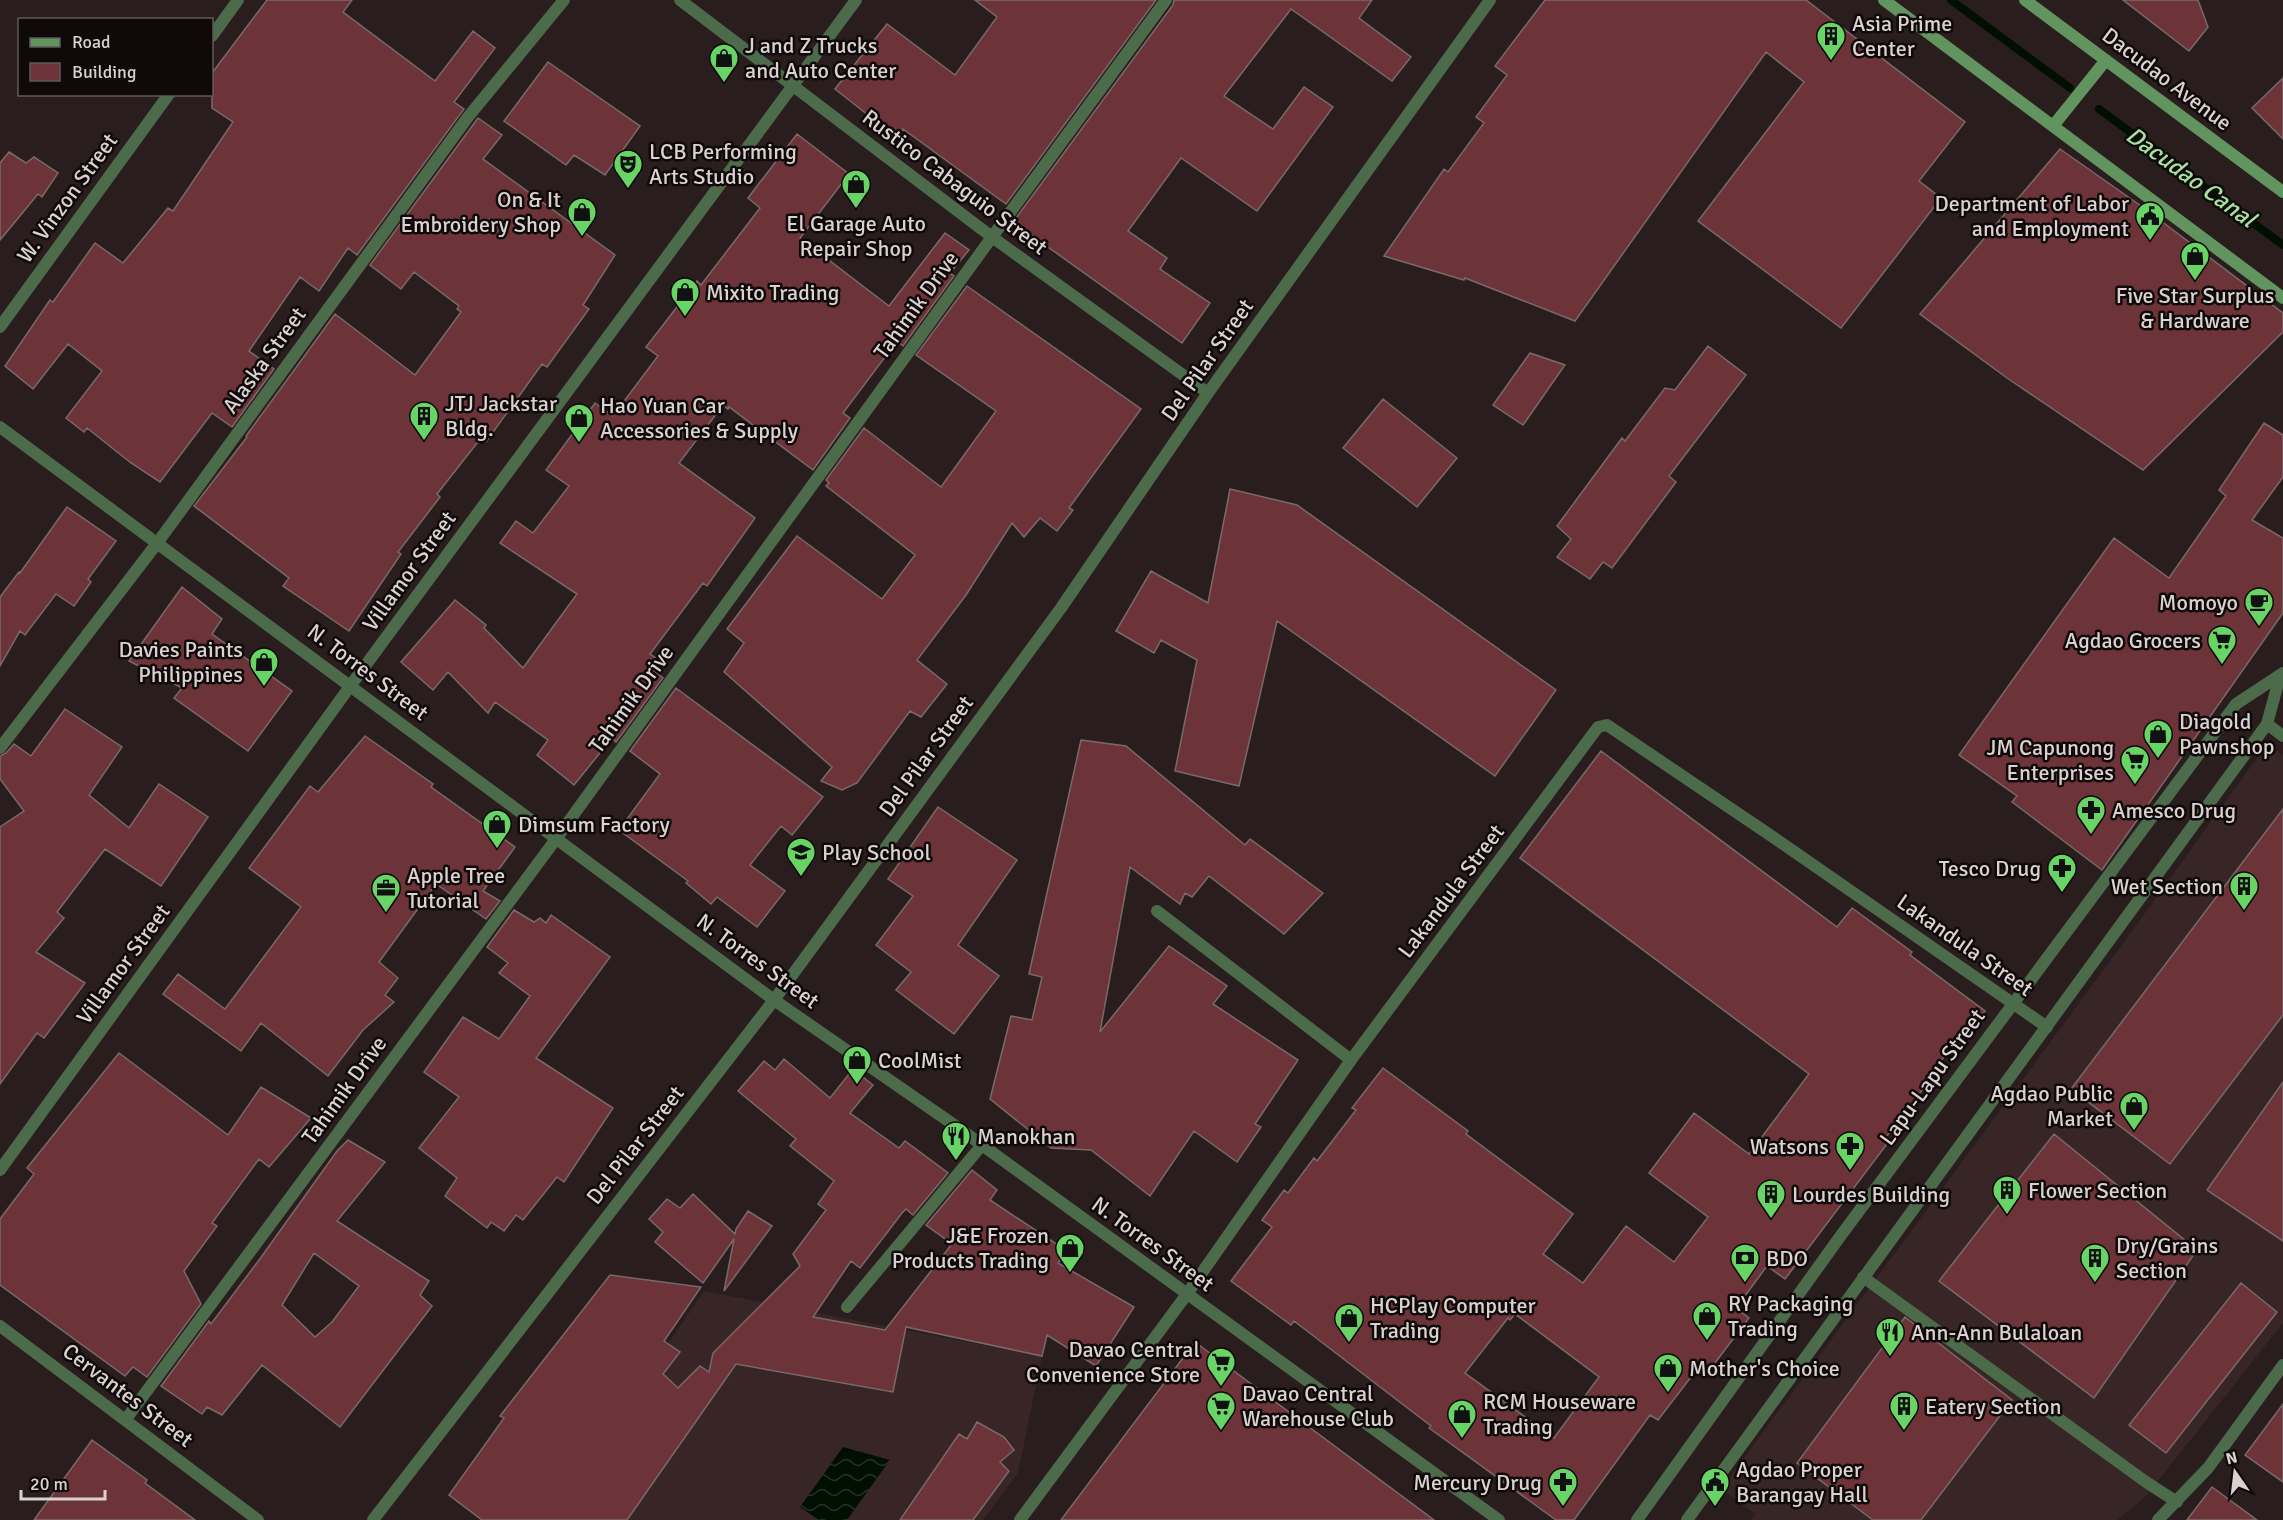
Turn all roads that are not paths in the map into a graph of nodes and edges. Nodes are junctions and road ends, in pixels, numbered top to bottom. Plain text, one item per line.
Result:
1 (238, 0) edge
2 (564, 0) edge
3 (680, 0) edge
4 (856, 0) edge
5 (1166, 0) edge
6 (1490, 0) edge
7 (1884, 0) edge
8 (2025, 0) edge
9 (213, 35) edge
10 (2106, 60) junction
11 (792, 85) junction
12 (168, 96) edge
13 (2053, 126) junction
14 (2283, 192) edge
15 (992, 237) junction
16 (2283, 298) edge
17 (0, 327) edge
18 (1208, 393) junction
19 (0, 427) edge
20 (158, 542) junction
21 (2282, 675) edge
22 (351, 685) junction
23 (2267, 724) junction
24 (2283, 736) edge
25 (0, 748) edge
26 (556, 838) junction
27 (1157, 911) dead end
28 (774, 1000) junction
29 (2013, 1003) junction
30 (2047, 1027) junction
31 (1351, 1060) junction
32 (982, 1145) junction
33 (0, 1170) edge
34 (1863, 1277) junction
35 (1186, 1294) junction
36 (848, 1307) dead end
37 (0, 1326) edge
38 (2283, 1365) edge
39 (126, 1419) junction
40 (2177, 1502) junction
41 (258, 1520) edge
42 (373, 1520) edge
43 (1020, 1520) edge
44 (1499, 1520) edge
45 (1637, 1520) edge
46 (1688, 1520) edge
47 (2158, 1520) edge

1 - 9 street
2 - 20 street, Alaska Street
3 - 11 street, Rustico Cabaguio Street
4 - 11 street, Villamor Street
5 - 15 street, Tahimik Drive
6 - 18 street, Del Pilar Street
7 - 13 main road
8 - 10 main road, Dacudao Avenue
10 - 13 main road
10 - 14 main road, Dacudao Avenue
11 - 15 street, Rustico Cabaguio Street
11 - 22 street, Villamor Street
12 - 17 street, W. Vinzon Street
13 - 16 main road
15 - 18 street, Rustico Cabaguio Street
15 - 26 street, Tahimik Drive
18 - 28 street, Del Pilar Street
19 - 20 street, N. Torres Street
20 - 22 street, N. Torres Street
20 - 25 street, Alaska Street
21 - 23 street, Lapu-Lapu Street
21 - 29 street, Lapu-Lapu Street
22 - 26 street, N. Torres Street
22 - 33 street, Villamor Street
23 - 24 street
23 - 30 street, Lapu-Lapu Street
26 - 28 street, N. Torres Street
26 - 39 street, Tahimik Drive
27 - 31 street
28 - 32 street, N. Torres Street
28 - 42 street, Del Pilar Street
29 - 30 street, Lakandula Street
29 - 31 street, Lakandula Street
29 - 45 street, Lapu-Lapu Street
30 - 34 street, Lapu-Lapu Street
31 - 35 street, Lakandula Street
32 - 35 street, N. Torres Street
32 - 36 street
34 - 40 street
34 - 46 street, Lapu-Lapu Street
35 - 43 street, Lakandula Street
35 - 44 street, N. Torres Street
37 - 39 street, Cervantes Street
38 - 40 street
39 - 41 street, Cervantes Street
40 - 47 street

